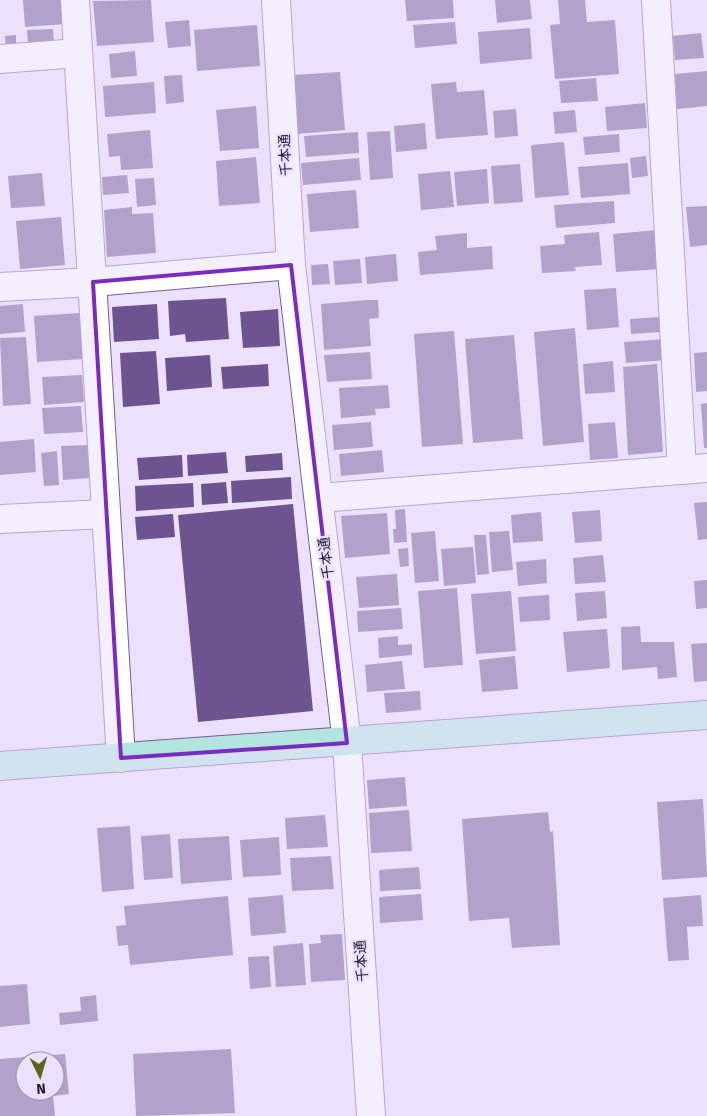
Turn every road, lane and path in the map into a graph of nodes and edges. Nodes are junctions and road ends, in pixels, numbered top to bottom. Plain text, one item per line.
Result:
1 (75, 0) edge
2 (276, 0) edge
3 (656, 0) edge
4 (78, 53) junction
5 (0, 59) edge
6 (291, 265) junction
7 (93, 282) junction
8 (0, 287) edge
9 (695, 469) edge
10 (319, 498) junction
11 (105, 514) junction
12 (0, 520) edge
13 (707, 715) edge
14 (347, 743) junction
15 (121, 758) junction
16 (0, 766) edge
17 (371, 1116) edge

1 - 4 street
2 - 6 street, 千本通
3 - 9 street
4 - 5 street
4 - 7 street
6 - 7 street
6 - 10 street, 千本通
7 - 8 street
7 - 11 street
9 - 10 street
10 - 14 street, 千本通
11 - 12 street
11 - 15 street
13 - 14 street
14 - 15 street
14 - 17 street, 千本通
15 - 16 street

